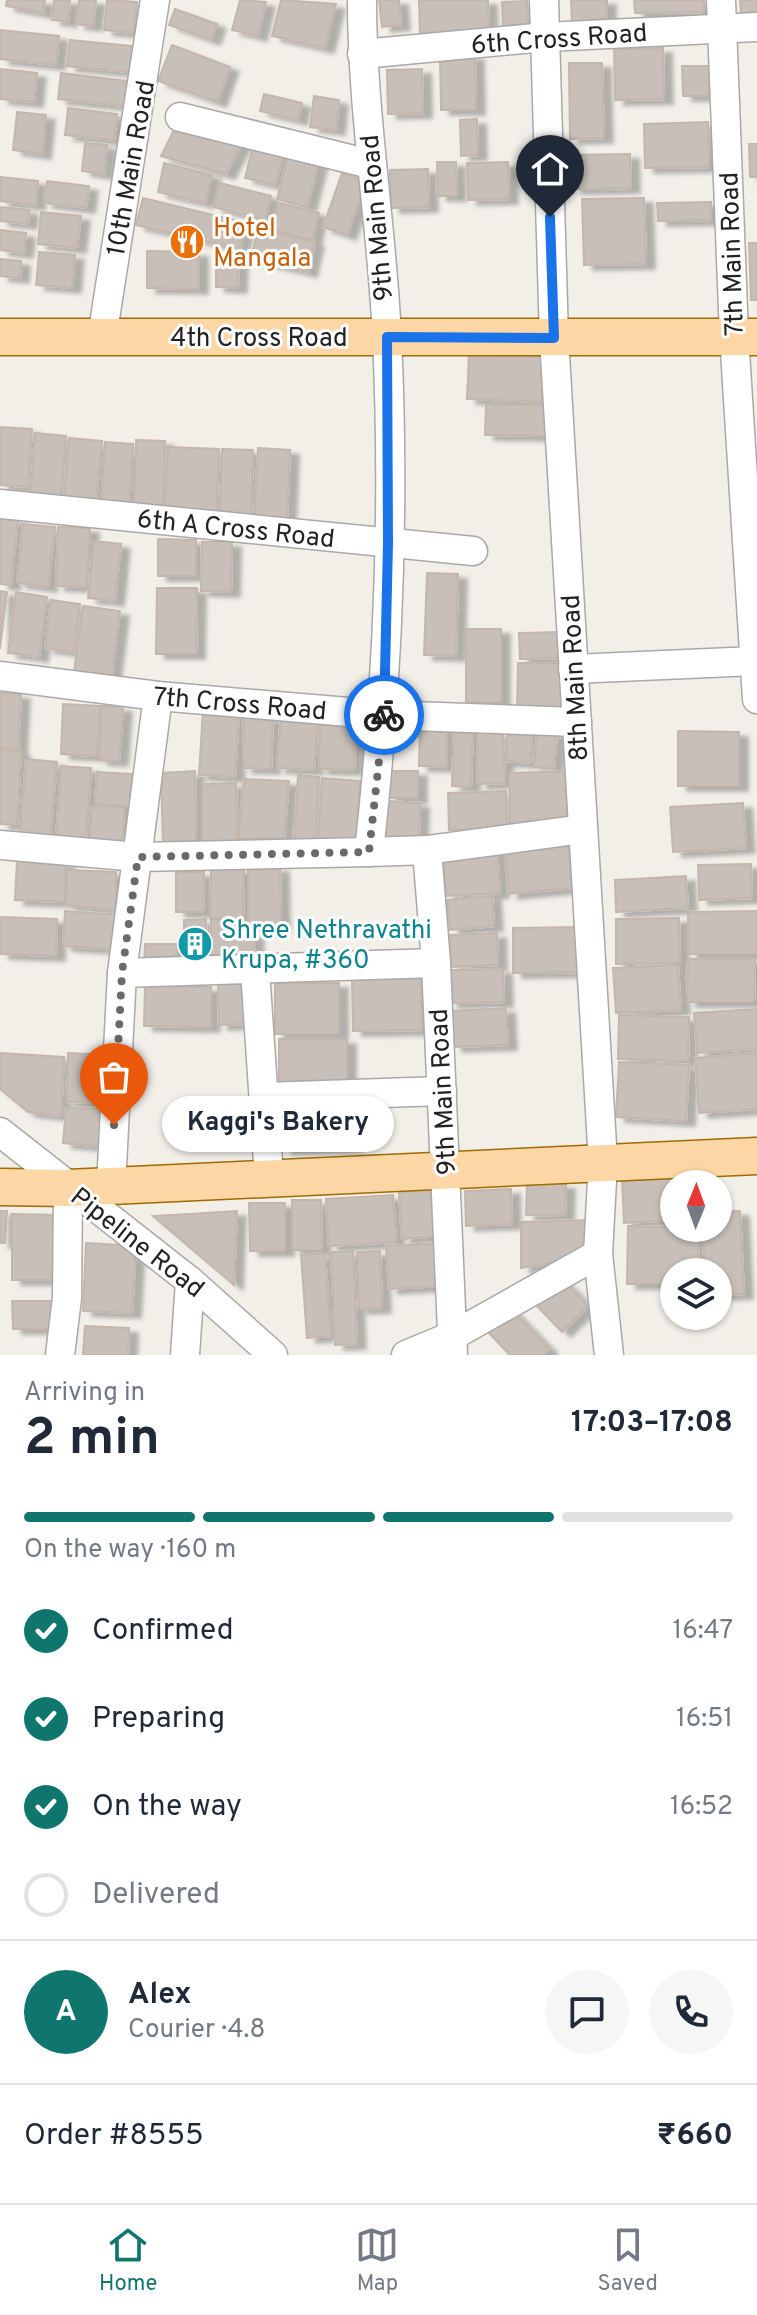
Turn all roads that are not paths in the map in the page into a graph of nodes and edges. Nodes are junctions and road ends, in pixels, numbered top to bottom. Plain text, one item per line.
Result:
1 (155, 0) edge
2 (362, 0) edge
3 (544, 0) edge
4 (721, 14) edge
5 (757, 27) edge
6 (545, 37) junction
7 (362, 54) junction
8 (180, 117) dead end
9 (370, 164) junction
10 (745, 336) edge
11 (0, 337) edge
12 (102, 337) junction
13 (387, 337) junction
14 (554, 338) junction
15 (750, 477) edge
16 (0, 504) edge
17 (388, 543) junction
18 (473, 551) dead end
19 (755, 622) edge
20 (755, 661) junction
21 (573, 669) junction
22 (0, 676) edge
23 (158, 696) junction
24 (757, 699) edge
25 (384, 715) junction
26 (577, 722) junction
27 (583, 829) junction
28 (0, 845) edge
29 (427, 850) junction
30 (369, 852) junction
31 (138, 857) junction
32 (436, 963) junction
33 (255, 970) junction
34 (122, 973) junction
35 (442, 1091) junction
36 (264, 1097) junction
37 (0, 1132) edge
38 (757, 1156) edge
39 (603, 1162) junction
40 (446, 1170) junction
41 (269, 1178) junction
42 (111, 1186) junction
43 (0, 1187) edge
44 (68, 1188) junction
45 (598, 1254) junction
46 (190, 1281) junction
47 (453, 1345) edge
48 (60, 1355) edge
49 (185, 1355) edge
50 (273, 1355) edge
51 (406, 1355) edge
52 (609, 1355) edge

1 - 12 street, 10th Main Road
2 - 7 street, 9th Main Road
3 - 6 street, 8th Main Road
4 - 5 street, 6th Cross Road
4 - 6 street, 6th Cross Road
4 - 10 street, 7th Main Road
6 - 7 street, 6th Cross Road
6 - 14 street, 8th Main Road
7 - 9 street, 9th Main Road
8 - 9 street
9 - 13 street, 9th Main Road
10 - 14 main road, 4th Cross Road
10 - 15 street, 7th Main Road
11 - 12 main road, 4th Cross Road
12 - 13 main road, 4th Cross Road
13 - 14 main road, 4th Cross Road
13 - 17 street, 9th Main Road
14 - 21 street, 8th Main Road
15 - 19 street, 7th Main Road
16 - 17 street, 6th A Cross Road
17 - 18 street, 6th A Cross Road
17 - 25 street, 9th Main Road
19 - 20 street, 7th Main Road
20 - 21 street
20 - 24 street, 7th Main Road
21 - 26 street, 8th Main Road
22 - 23 street, 7th Cross Road
23 - 25 street, 7th Cross Road
23 - 31 street
25 - 26 street, 7th Cross Road
25 - 30 street, 9th Main Road
26 - 27 street, 8th Main Road
27 - 29 street
27 - 39 street, 8th Main Road
28 - 31 street
29 - 30 street
29 - 32 street, 9th Main Road
30 - 31 street
31 - 34 street
32 - 33 street
32 - 35 street, 9th Main Road
33 - 34 street
33 - 36 street
34 - 42 street
35 - 36 street
35 - 40 street, 9th Main Road
36 - 41 street
37 - 44 street, Pipeline Road
38 - 39 main road
39 - 40 main road
39 - 45 street, 8th Main Road
40 - 41 main road
40 - 47 street, 9th Main Road
41 - 42 main road
42 - 44 main road
43 - 44 main road
44 - 46 street, Pipeline Road
44 - 48 street
45 - 47 street
45 - 52 street, 8th Main Road
46 - 49 street
46 - 50 street, Pipeline Road
47 - 51 street

